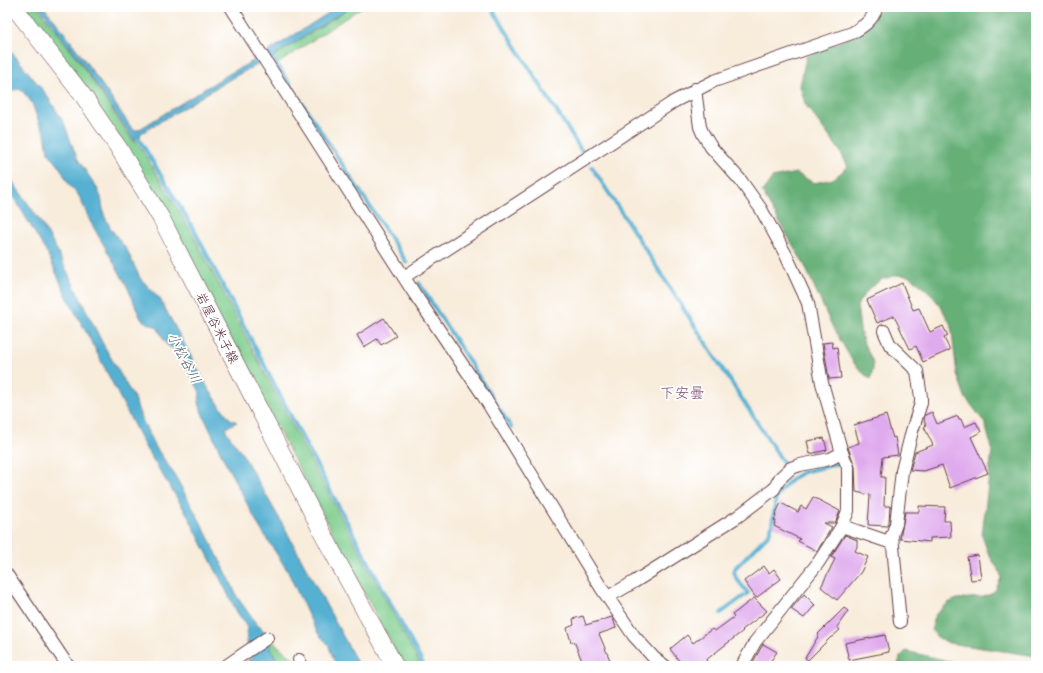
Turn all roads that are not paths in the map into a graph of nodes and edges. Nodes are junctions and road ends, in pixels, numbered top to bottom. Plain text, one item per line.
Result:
1 (14, 7) edge
2 (231, 7) edge
3 (877, 7) edge
4 (695, 90) junction
5 (404, 277) junction
6 (884, 331) dead end
7 (842, 453) junction
8 (842, 526) junction
9 (892, 543) junction
10 (7, 575) edge
11 (608, 597) junction
12 (900, 622) dead end
13 (267, 638) dead end
14 (68, 666) edge
15 (226, 666) edge
16 (394, 666) edge
17 (665, 666) edge
18 (742, 666) edge

1 - 16 main road, 岩屋谷米子線
2 - 5 street
3 - 4 street
4 - 5 street
4 - 7 street
5 - 11 street
6 - 9 street
7 - 8 street
7 - 11 street
8 - 9 street
8 - 18 street
9 - 12 street
10 - 14 street
11 - 17 street
13 - 15 street

